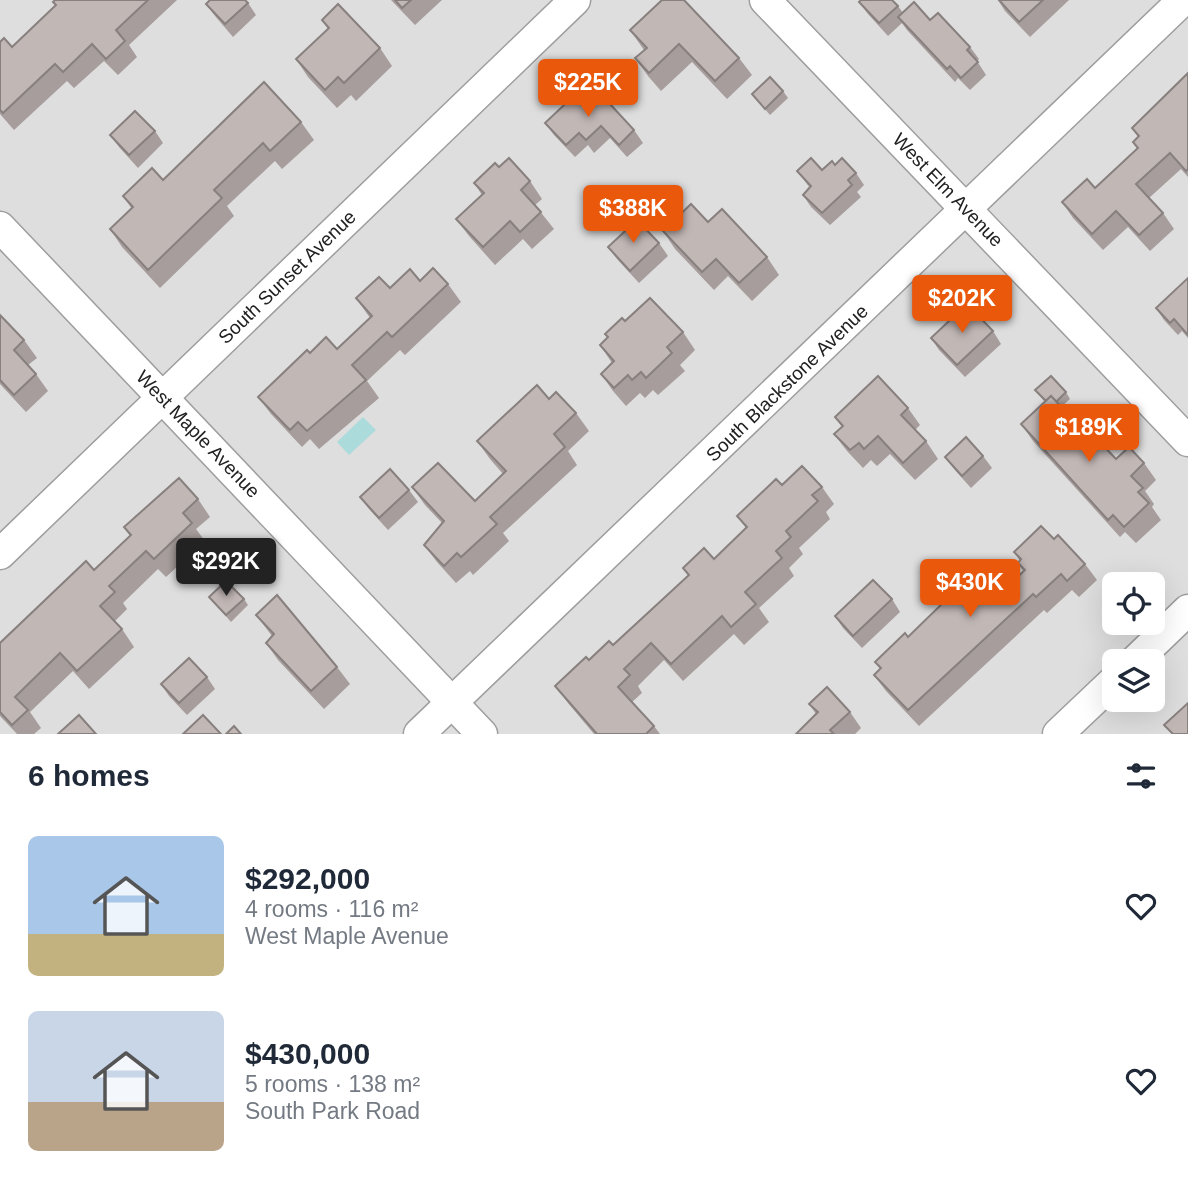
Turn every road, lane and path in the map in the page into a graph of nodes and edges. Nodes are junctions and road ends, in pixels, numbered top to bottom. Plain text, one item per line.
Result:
1 (575, 0) edge
2 (765, 0) edge
3 (1183, 0) edge
4 (967, 211) junction
5 (0, 227) edge
6 (163, 397) junction
7 (1188, 441) edge
8 (0, 554) edge
9 (1188, 610) edge
10 (1148, 649) edge
11 (1102, 692) edge
12 (452, 702) junction
13 (419, 734) edge
14 (482, 734) edge
15 (1058, 734) edge

1 - 6 street, South Sunset Avenue
2 - 4 street, West Elm Avenue
3 - 4 street, South Blackstone Avenue
4 - 7 street, West Elm Avenue
4 - 12 street, South Blackstone Avenue
5 - 6 street, West Maple Avenue
6 - 8 street, South Sunset Avenue
6 - 12 street, West Maple Avenue
9 - 10 street
11 - 15 street
12 - 13 street, South Blackstone Avenue
12 - 14 street, West Maple Avenue

